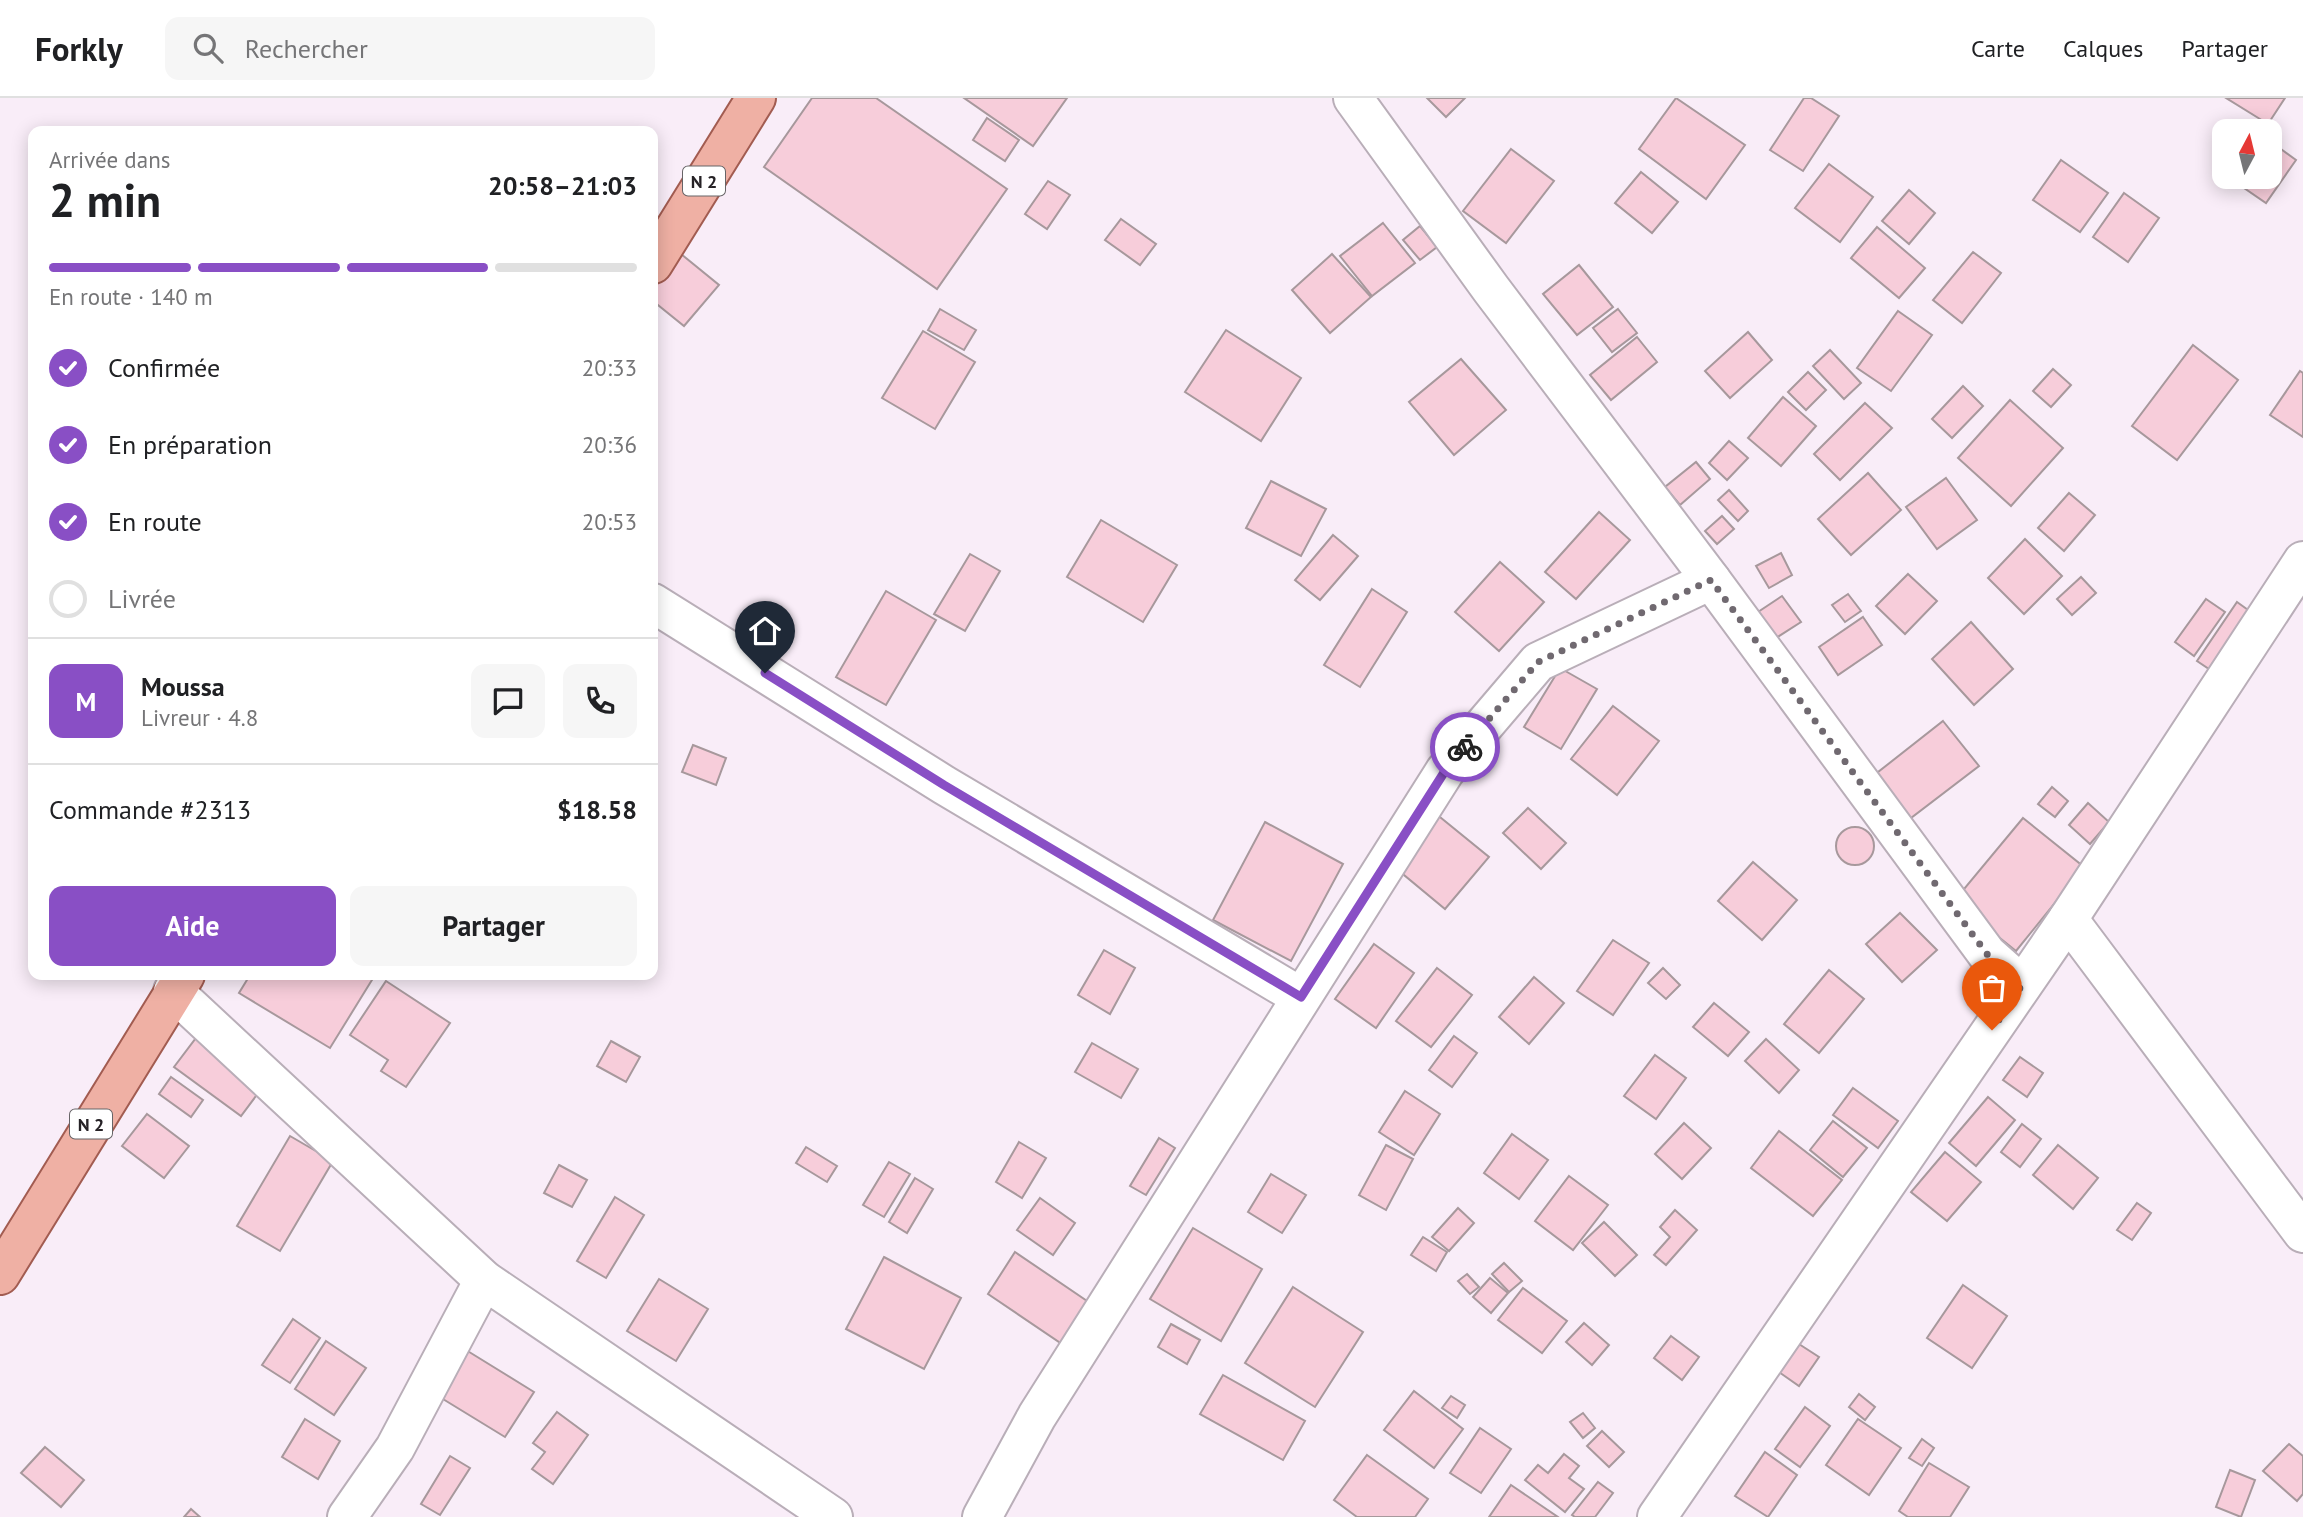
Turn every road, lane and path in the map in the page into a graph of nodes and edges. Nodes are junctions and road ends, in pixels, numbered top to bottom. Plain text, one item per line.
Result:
1 (756, 98) edge
2 (1353, 98) edge
3 (658, 256) edge
4 (2303, 561) edge
5 (1711, 580) junction
6 (658, 606) edge
7 (2068, 919) junction
8 (179, 983) edge
9 (2022, 985) junction
10 (1301, 997) junction
11 (2303, 1233) edge
12 (0, 1275) edge
13 (484, 1280) junction
14 (347, 1517) edge
15 (833, 1517) edge
16 (982, 1517) edge
17 (1657, 1517) edge

1 - 3 main road, N 2
2 - 5 street
4 - 7 street
5 - 9 street
5 - 10 street
6 - 10 street
7 - 9 street
7 - 11 street
8 - 12 main road, N 2
8 - 13 street
9 - 17 street
10 - 16 street
13 - 14 street
13 - 15 street

